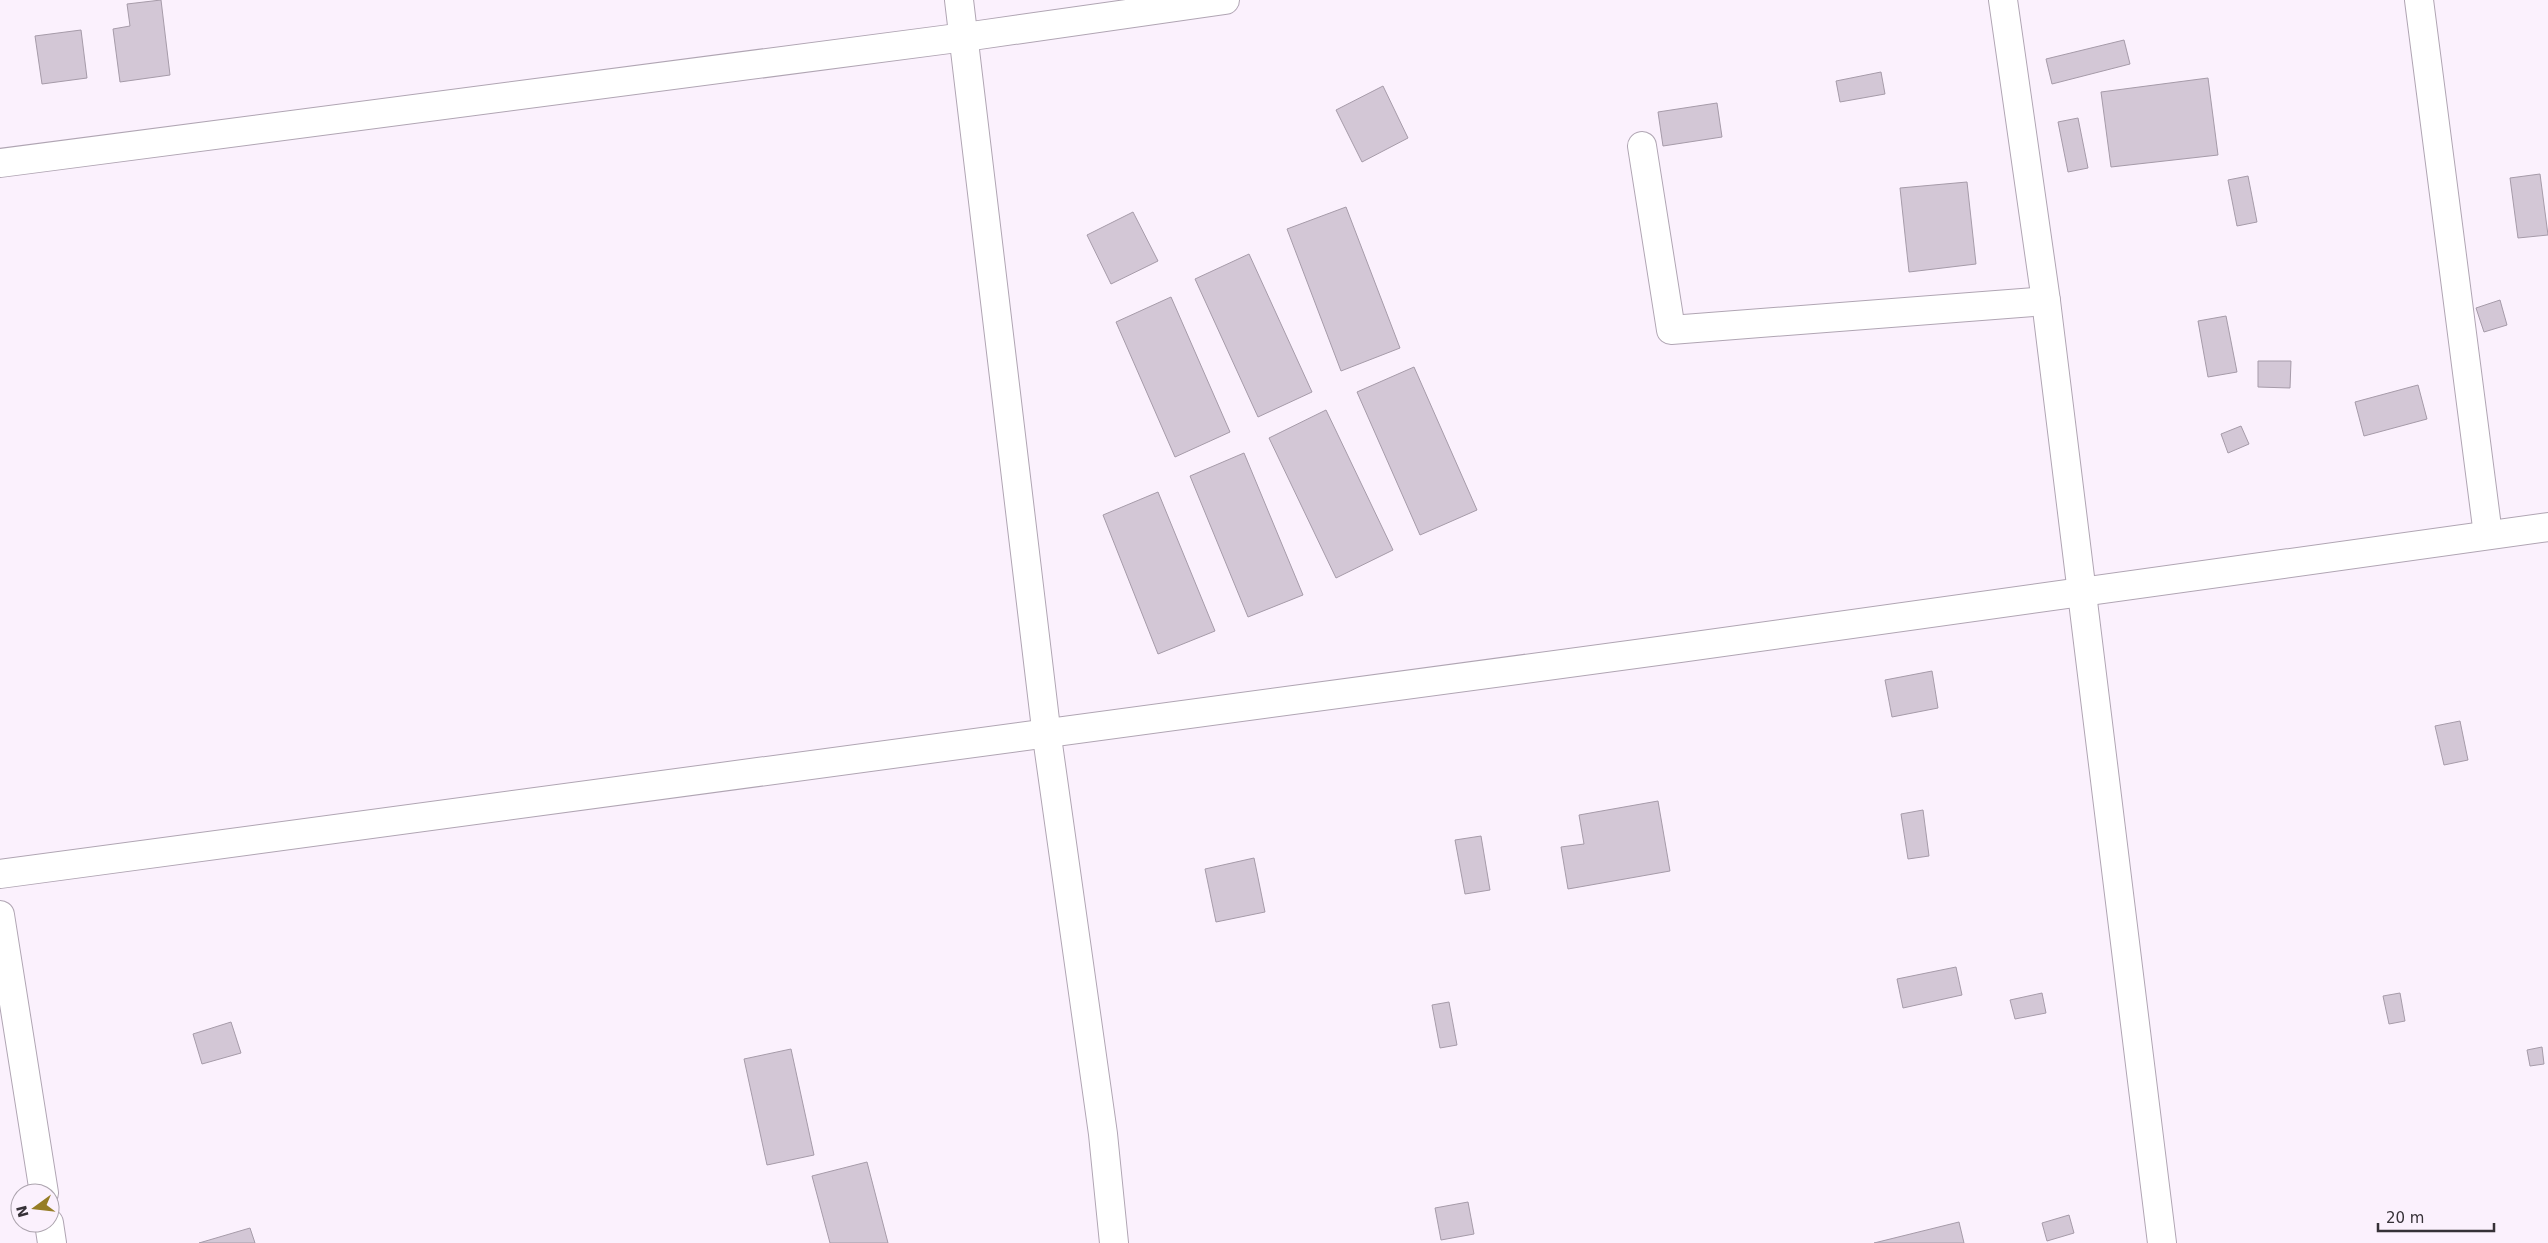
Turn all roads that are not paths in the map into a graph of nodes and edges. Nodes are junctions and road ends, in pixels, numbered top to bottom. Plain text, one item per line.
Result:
1 (959, 0) edge
2 (1225, 0) edge
3 (2003, 0) edge
4 (2419, 0) edge
5 (965, 37) junction
6 (1642, 146) dead end
7 (0, 163) edge
8 (2046, 300) junction
9 (2548, 527) edge
10 (2488, 535) junction
11 (2082, 592) junction
12 (1047, 736) junction
13 (0, 874) edge
14 (0, 915) edge
15 (42, 1183) edge
16 (1114, 1243) edge
17 (2162, 1243) edge

1 - 5 street
2 - 5 street
3 - 8 street
4 - 10 street
5 - 7 street
5 - 12 street
6 - 8 street
8 - 11 street
9 - 10 street
10 - 11 street
11 - 12 street
11 - 17 street
12 - 13 street
12 - 16 street
14 - 15 street

